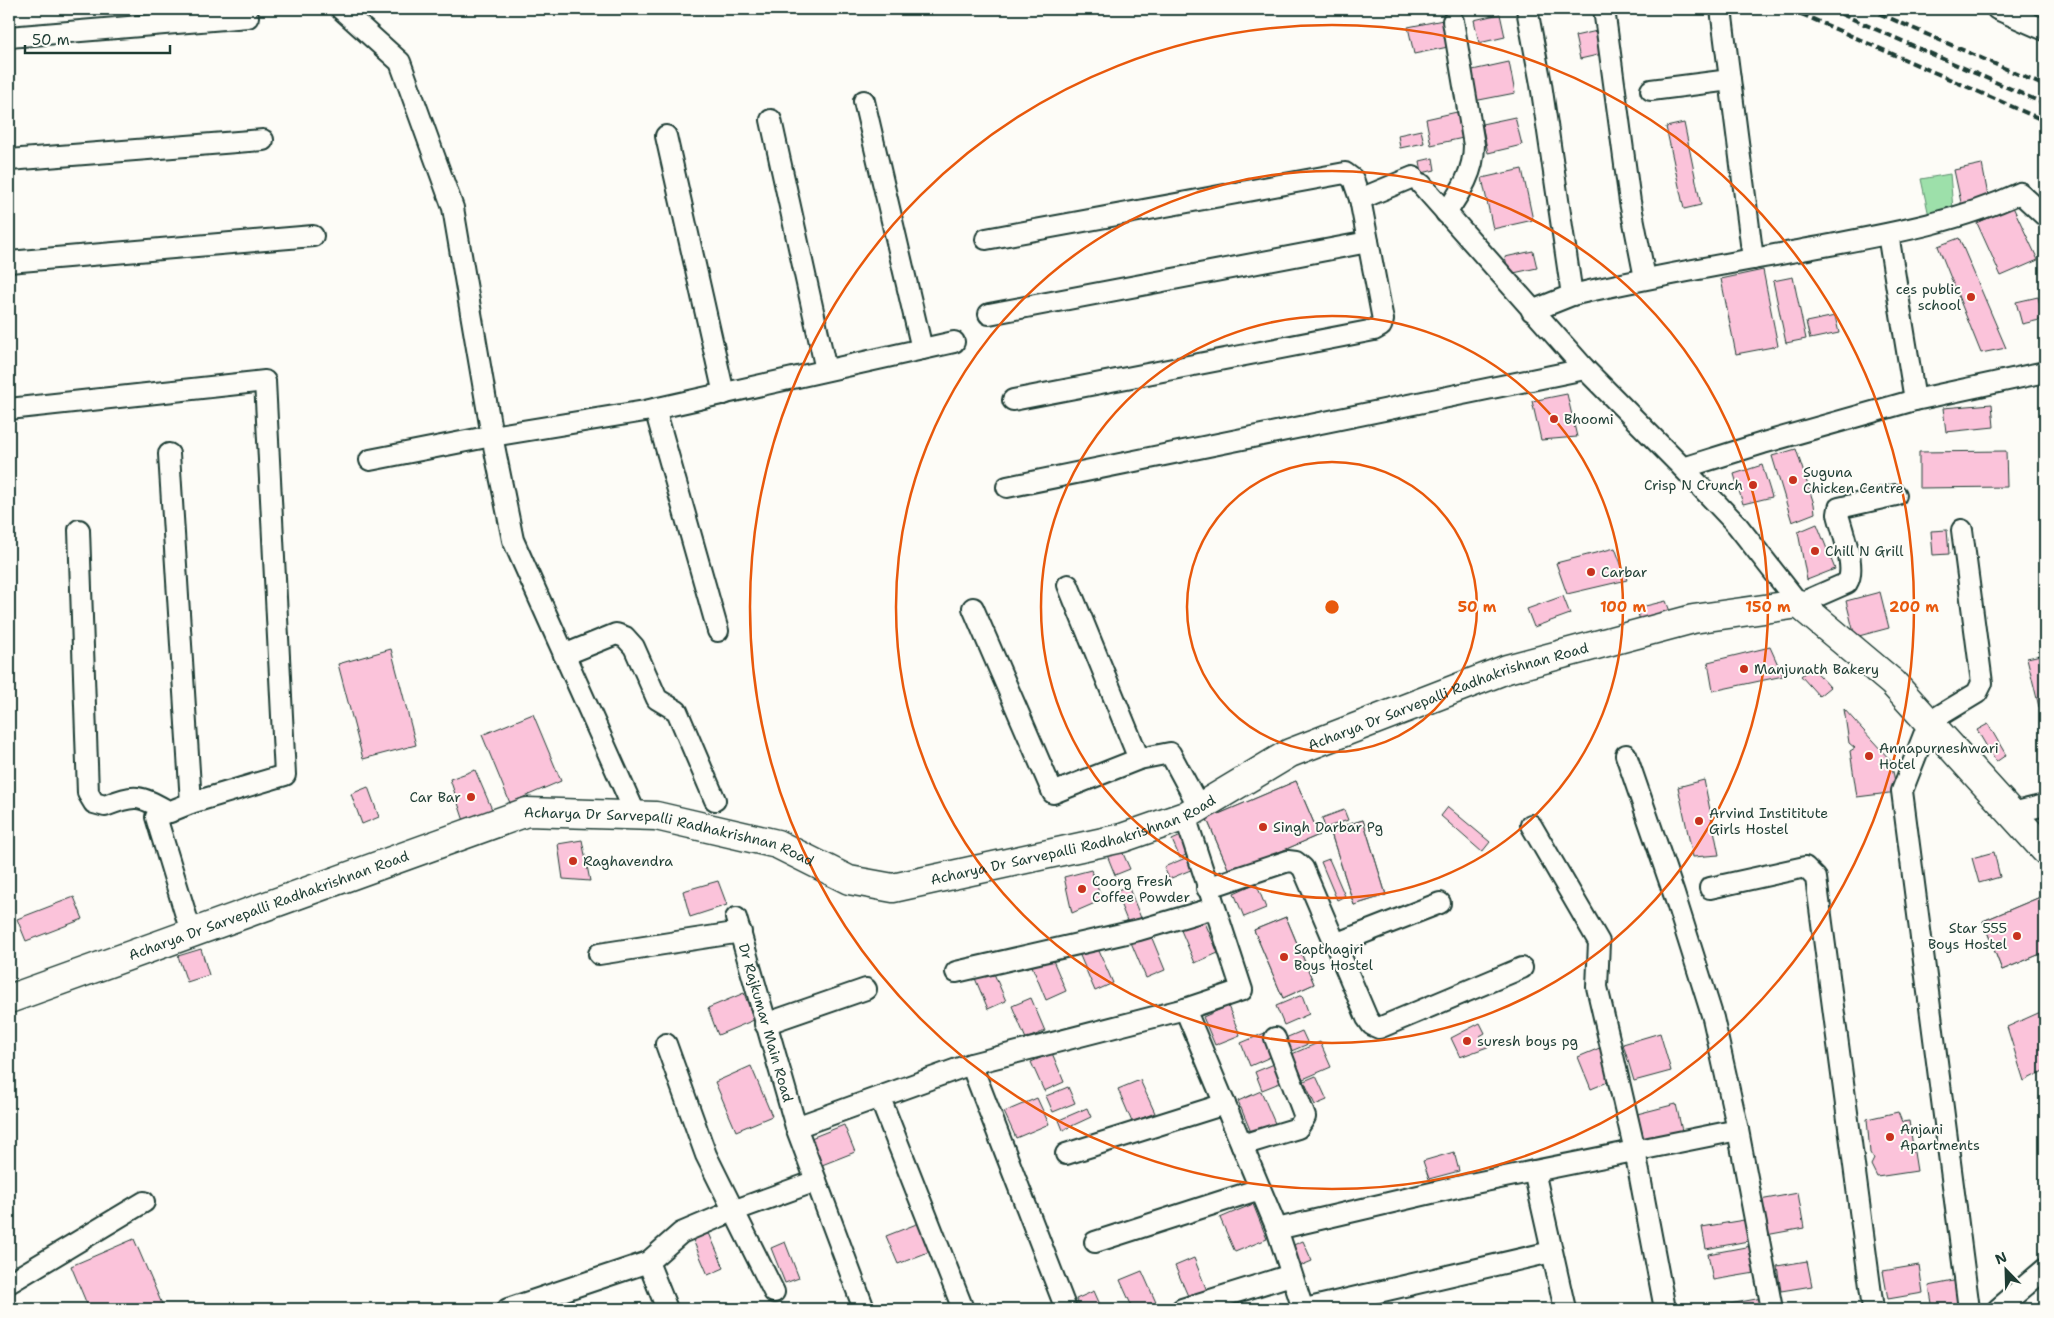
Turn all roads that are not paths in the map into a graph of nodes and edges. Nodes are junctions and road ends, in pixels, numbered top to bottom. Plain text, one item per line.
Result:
1 (341, 9) edge
2 (1527, 9) edge
3 (1604, 9) edge
4 (1721, 9) edge
5 (1997, 9) edge
6 (248, 17) dead end
7 (1453, 21) dead end
8 (2045, 30) edge
9 (9, 38) edge
10 (1730, 80) junction
11 (1651, 90) dead end
12 (864, 101) dead end
13 (771, 120) dead end
14 (666, 136) dead end
15 (263, 140) dead end
16 (9, 160) edge
17 (1360, 199) junction
18 (1446, 213) junction
19 (2045, 216) edge
20 (1888, 234) junction
21 (313, 236) dead end
22 (986, 239) dead end
23 (1368, 242) junction
24 (1753, 259) junction
25 (9, 262) edge
26 (1645, 278) junction
27 (1572, 295) junction
28 (1532, 311) junction
29 (989, 314) dead end
30 (954, 342) dead end
31 (922, 349) junction
32 (1584, 369) junction
33 (826, 370) junction
34 (2045, 372) edge
35 (724, 394) junction
36 (1013, 400) dead end
37 (1915, 400) junction
38 (9, 409) edge
39 (655, 409) junction
40 (492, 436) junction
41 (169, 454) dead end
42 (370, 460) dead end
43 (1684, 468) junction
44 (1007, 487) dead end
45 (1896, 494) dead end
46 (79, 530) dead end
47 (1962, 530) dead end
48 (1068, 585) dead end
49 (1799, 604) junction
50 (974, 608) dead end
51 (718, 631) dead end
52 (564, 654) junction
53 (1929, 722) junction
54 (1626, 754) dead end
55 (1139, 759) junction
56 (715, 800) dead end
57 (191, 803) junction
58 (2045, 804) edge
59 (170, 812) junction
60 (1192, 812) junction
61 (2012, 813) junction
62 (636, 815) junction
63 (1531, 825) dead end
64 (2045, 850) edge
65 (1207, 888) junction
66 (1710, 888) dead end
67 (1440, 903) dead end
68 (1214, 908) junction
69 (191, 932) junction
70 (1335, 944) junction
71 (599, 954) dead end
72 (1522, 968) dead end
73 (956, 972) dead end
74 (866, 989) dead end
75 (9, 999) edge
76 (1185, 1009) junction
77 (765, 1024) junction
78 (1275, 1038) dead end
79 (666, 1044) dead end
80 (971, 1064) junction
81 (880, 1098) junction
82 (1225, 1104) junction
83 (796, 1127) junction
84 (1738, 1130) junction
85 (1242, 1145) junction
86 (1635, 1151) junction
87 (1066, 1154) dead end
88 (1534, 1171) junction
89 (816, 1181) junction
90 (1260, 1189) junction
91 (144, 1202) dead end
92 (733, 1211) junction
93 (1277, 1228) junction
94 (1095, 1242) dead end
95 (1551, 1252) junction
96 (648, 1262) junction
97 (2045, 1268) edge
98 (1291, 1274) junction
99 (9, 1283) edge
100 (774, 1292) dead end
101 (555, 1301) edge
102 (508, 1309) edge
103 (667, 1309) edge
104 (864, 1309) edge
105 (963, 1309) edge
106 (1066, 1309) edge
107 (1182, 1309) edge
108 (1304, 1309) edge
109 (1565, 1309) edge
110 (1665, 1309) edge
111 (1772, 1309) edge
112 (1874, 1309) edge
113 (1969, 1309) edge
114 (1998, 1309) edge

1 - 40 street
2 - 27 street
3 - 26 street
4 - 10 street
5 - 8 street
6 - 9 street
7 - 18 street
10 - 11 street
10 - 24 street
12 - 31 street
13 - 33 street
14 - 35 street
15 - 16 street
17 - 18 street
17 - 22 street
17 - 23 street
18 - 28 street
19 - 20 street
20 - 24 street
20 - 37 street
21 - 25 street
23 - 29 street
23 - 36 street
24 - 26 street
26 - 27 street
27 - 28 street
28 - 32 street
30 - 31 street
31 - 33 street
32 - 43 street
32 - 44 street
33 - 35 street
34 - 37 street
35 - 39 street
37 - 43 street
38 - 57 street
39 - 40 street
39 - 51 street
40 - 42 street
40 - 52 street
41 - 57 street
43 - 49 street
45 - 49 street
46 - 59 street
47 - 53 street
48 - 55 street
49 - 53 street
49 - 60 street, Acharya Dr Sarvepalli Radhakrishnan Road
50 - 55 street
52 - 56 street
52 - 62 street
53 - 61 street
53 - 113 street
54 - 84 street
55 - 60 street
57 - 59 street
58 - 61 street
59 - 69 street
60 - 62 street, Acharya Dr Sarvepalli Radhakrishnan Road
60 - 65 street
61 - 64 street
62 - 69 street, Acharya Dr Sarvepalli Radhakrishnan Road
63 - 86 street
65 - 68 street
65 - 70 street
66 - 112 street
67 - 70 street
68 - 73 street
68 - 76 street
69 - 75 street, Acharya Dr Sarvepalli Radhakrishnan Road
70 - 72 street
71 - 77 street, Dr Rajkumar Main Road
74 - 77 street
76 - 80 street
76 - 82 street
77 - 83 street, Dr Rajkumar Main Road
78 - 85 street
79 - 92 street
80 - 81 street
80 - 106 street
81 - 83 street
81 - 105 street
82 - 85 street
82 - 87 street
83 - 89 street, Dr Rajkumar Main Road
84 - 86 street
84 - 111 street
85 - 90 street
86 - 88 street
86 - 110 street
88 - 93 street
88 - 95 street
89 - 92 street
89 - 104 street, Dr Rajkumar Main Road
90 - 93 street
90 - 94 street
91 - 99 street
92 - 96 street
92 - 100 street
93 - 98 street
95 - 108 street
95 - 109 street
96 - 101 street
96 - 103 street
97 - 114 street
98 - 107 street
98 - 108 street
101 - 102 street

